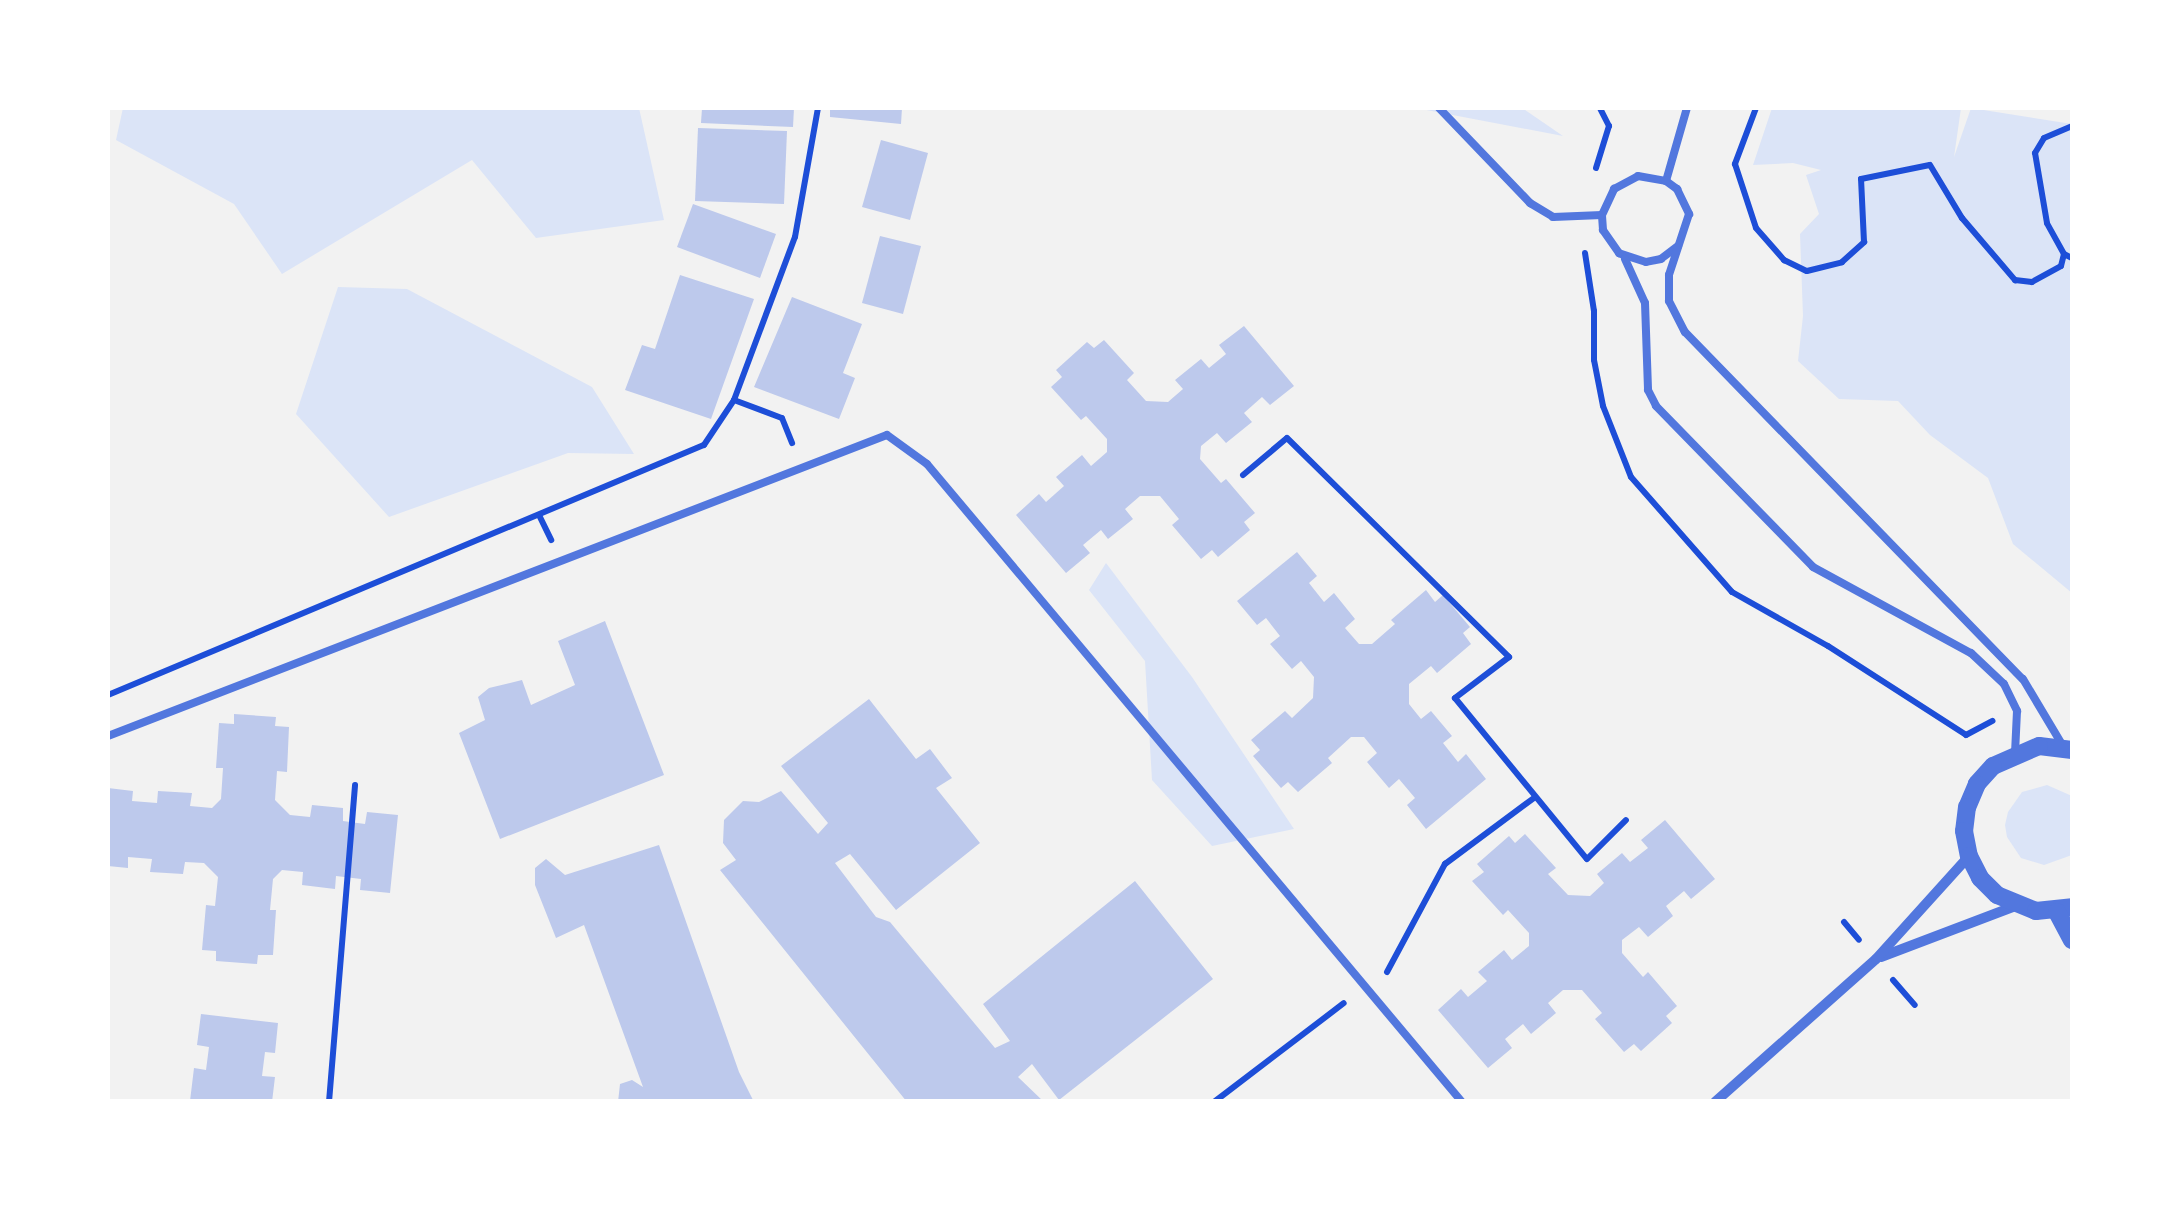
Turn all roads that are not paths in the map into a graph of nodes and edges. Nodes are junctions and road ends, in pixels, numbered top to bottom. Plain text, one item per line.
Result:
1 (1438, 108) edge
2 (1687, 108) edge
3 (1666, 181) junction
4 (1602, 215) junction
5 (1678, 246) junction
6 (1624, 256) junction
7 (108, 736) edge
8 (2068, 748) edge
9 (2015, 752) junction
10 (1968, 856) junction
11 (2015, 906) junction
12 (2065, 910) edge
13 (2072, 940) edge
14 (1876, 959) junction
15 (1462, 1102) edge
16 (1715, 1102) edge

1 - 4 lane
2 - 3 lane
3 - 4 lane
3 - 5 lane
4 - 6 lane
5 - 6 lane
5 - 8 lane
6 - 9 lane
7 - 15 lane
8 - 9 street
9 - 10 street
10 - 11 street
10 - 14 street
11 - 12 street
11 - 14 street
12 - 13 street
14 - 16 street

